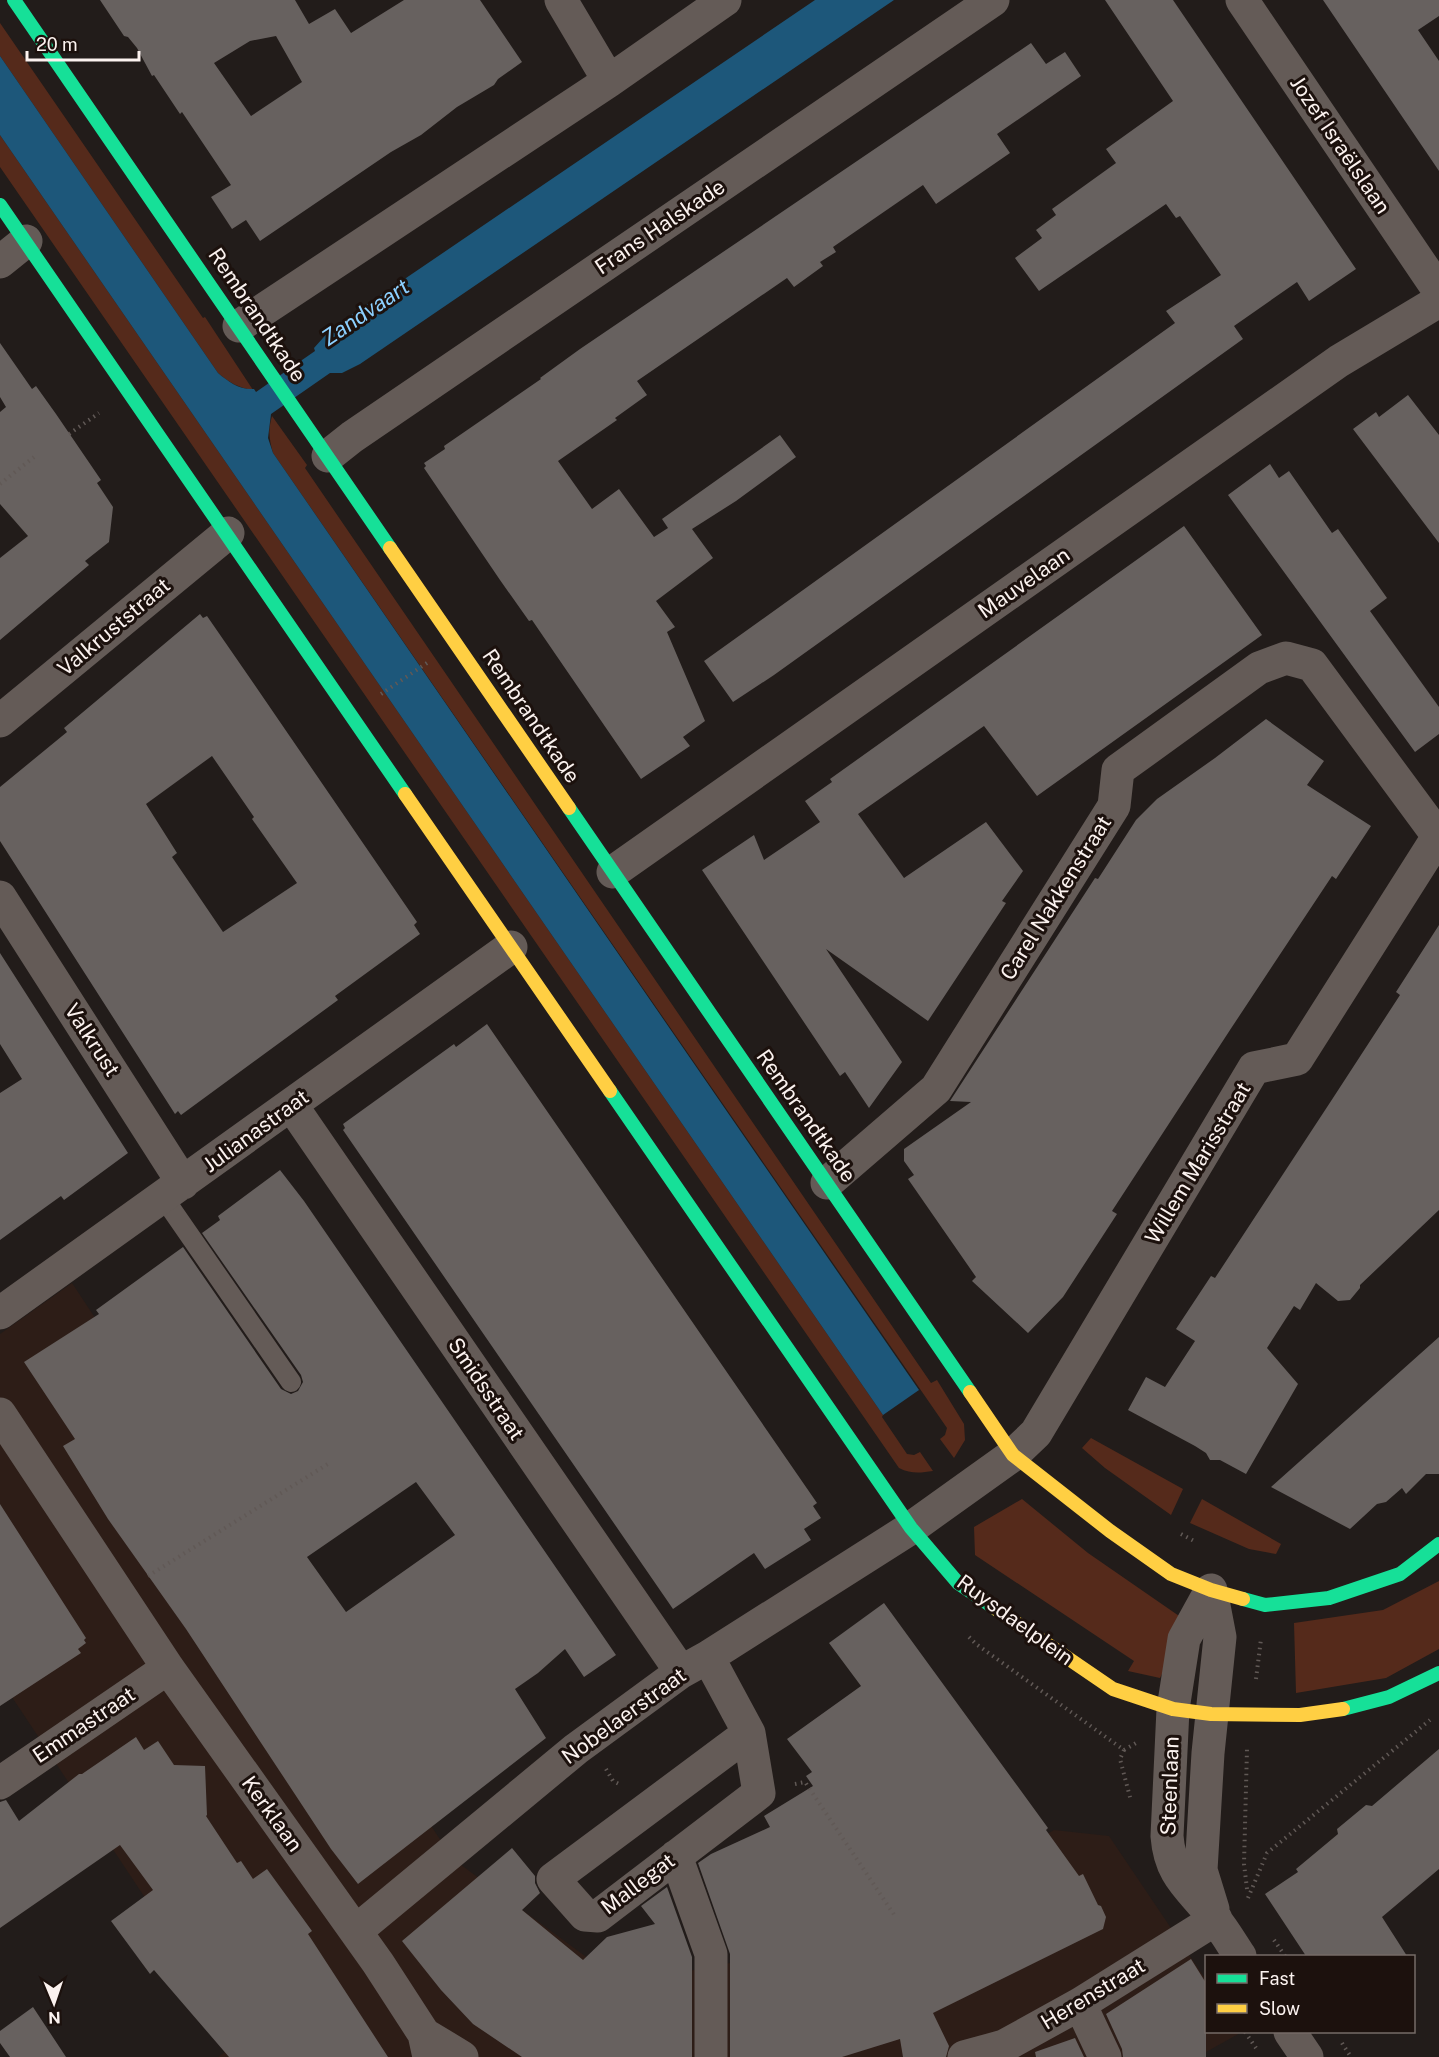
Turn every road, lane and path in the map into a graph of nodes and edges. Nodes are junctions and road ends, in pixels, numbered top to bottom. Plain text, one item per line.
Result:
1 (14, 0) edge
2 (561, 0) edge
3 (725, 0) edge
4 (993, 0) edge
5 (1242, 0) edge
6 (609, 81) junction
7 (0, 205) edge
8 (26, 241) junction
9 (0, 262) edge
10 (1439, 291) edge
11 (1439, 301) edge
12 (239, 326) junction
13 (104, 409) dead end
14 (69, 434) dead end
15 (328, 456) junction
16 (34, 457) dead end
17 (0, 484) edge
18 (228, 533) junction
19 (429, 661) dead end
20 (375, 698) dead end
21 (0, 721) edge
22 (1439, 836) edge
23 (613, 872) junction
24 (0, 897) edge
25 (511, 947) junction
26 (292, 1106) junction
27 (827, 1183) junction
28 (173, 1190) junction
29 (0, 1313) edge
30 (291, 1382) dead end
31 (0, 1414) edge
32 (1013, 1455) junction
33 (331, 1462) dead end
34 (911, 1527) junction
35 (1177, 1532) dead end
36 (1439, 1544) edge
37 (1205, 1547) dead end
38 (1211, 1590) junction
39 (120, 1594) junction
40 (1265, 1605) junction
41 (694, 1664) junction
42 (168, 1668) junction
43 (1439, 1673) edge
44 (1173, 1708) junction
45 (1439, 1712) edge
46 (1211, 1714) junction
47 (1251, 1714) junction
48 (749, 1733) junction
49 (609, 1773) dead end
50 (613, 1781) dead end
51 (0, 1783) edge
52 (759, 1793) junction
53 (676, 1856) junction
54 (895, 1916) dead end
55 (1216, 1919) junction
56 (356, 1931) junction
57 (1239, 1955) edge
58 (1080, 2004) junction
59 (1291, 2033) edge
60 (426, 2046) edge
61 (462, 2057) edge
62 (711, 2057) edge
63 (964, 2057) edge
64 (1105, 2057) edge
65 (1307, 2057) edge

1 - 12 street, Rembrandtkade
2 - 6 street
3 - 6 street
4 - 15 street, Frans Halskade
5 - 10 street, Jozef Israëlslaan
6 - 12 street
7 - 8 street
8 - 9 street
8 - 18 street
11 - 23 street, Mauvelaan
12 - 15 street, Rembrandtkade
13 - 14 path
15 - 23 street, Rembrandtkade
16 - 17 path
18 - 21 street, Valkruststraat
18 - 25 street
19 - 20 path
22 - 27 street, Carel Nakkenstraat
22 - 32 street, Willem Marisstraat
23 - 27 street, Rembrandtkade
24 - 28 street, Valkrust
25 - 26 street, Julianastraat
25 - 34 street
26 - 28 street, Julianastraat
26 - 41 street, Smidsstraat
27 - 32 street, Rembrandtkade
28 - 29 street, Julianastraat
28 - 30 lane
31 - 39 street, Kerklaan
32 - 34 street
32 - 38 street
33 - 39 path
34 - 41 street, Nobelaerstraat
34 - 44 street, Ruysdaelplein
35 - 37 path
36 - 40 street
38 - 40 street
38 - 44 street
38 - 46 street
39 - 42 street, Kerklaan
40 - 47 path
41 - 48 street
41 - 56 street, Nobelaerstraat
42 - 51 street, Emmastraat
42 - 56 street, Kerklaan
43 - 47 street, Ruysdaelplein
44 - 46 street, Ruysdaelplein
44 - 55 street, Steenlaan
45 - 47 path
46 - 47 street, Ruysdaelplein
46 - 55 street, Steenlaan
48 - 52 street
48 - 53 street, Mallegat
49 - 50 path
52 - 53 street, Mallegat
52 - 54 path
53 - 62 street
55 - 57 street, Steenlaan
55 - 58 street, Herenstraat
56 - 60 street, Kerklaan
58 - 63 street, Herenstraat
58 - 64 street
59 - 65 street
60 - 61 street, Kerklaan

